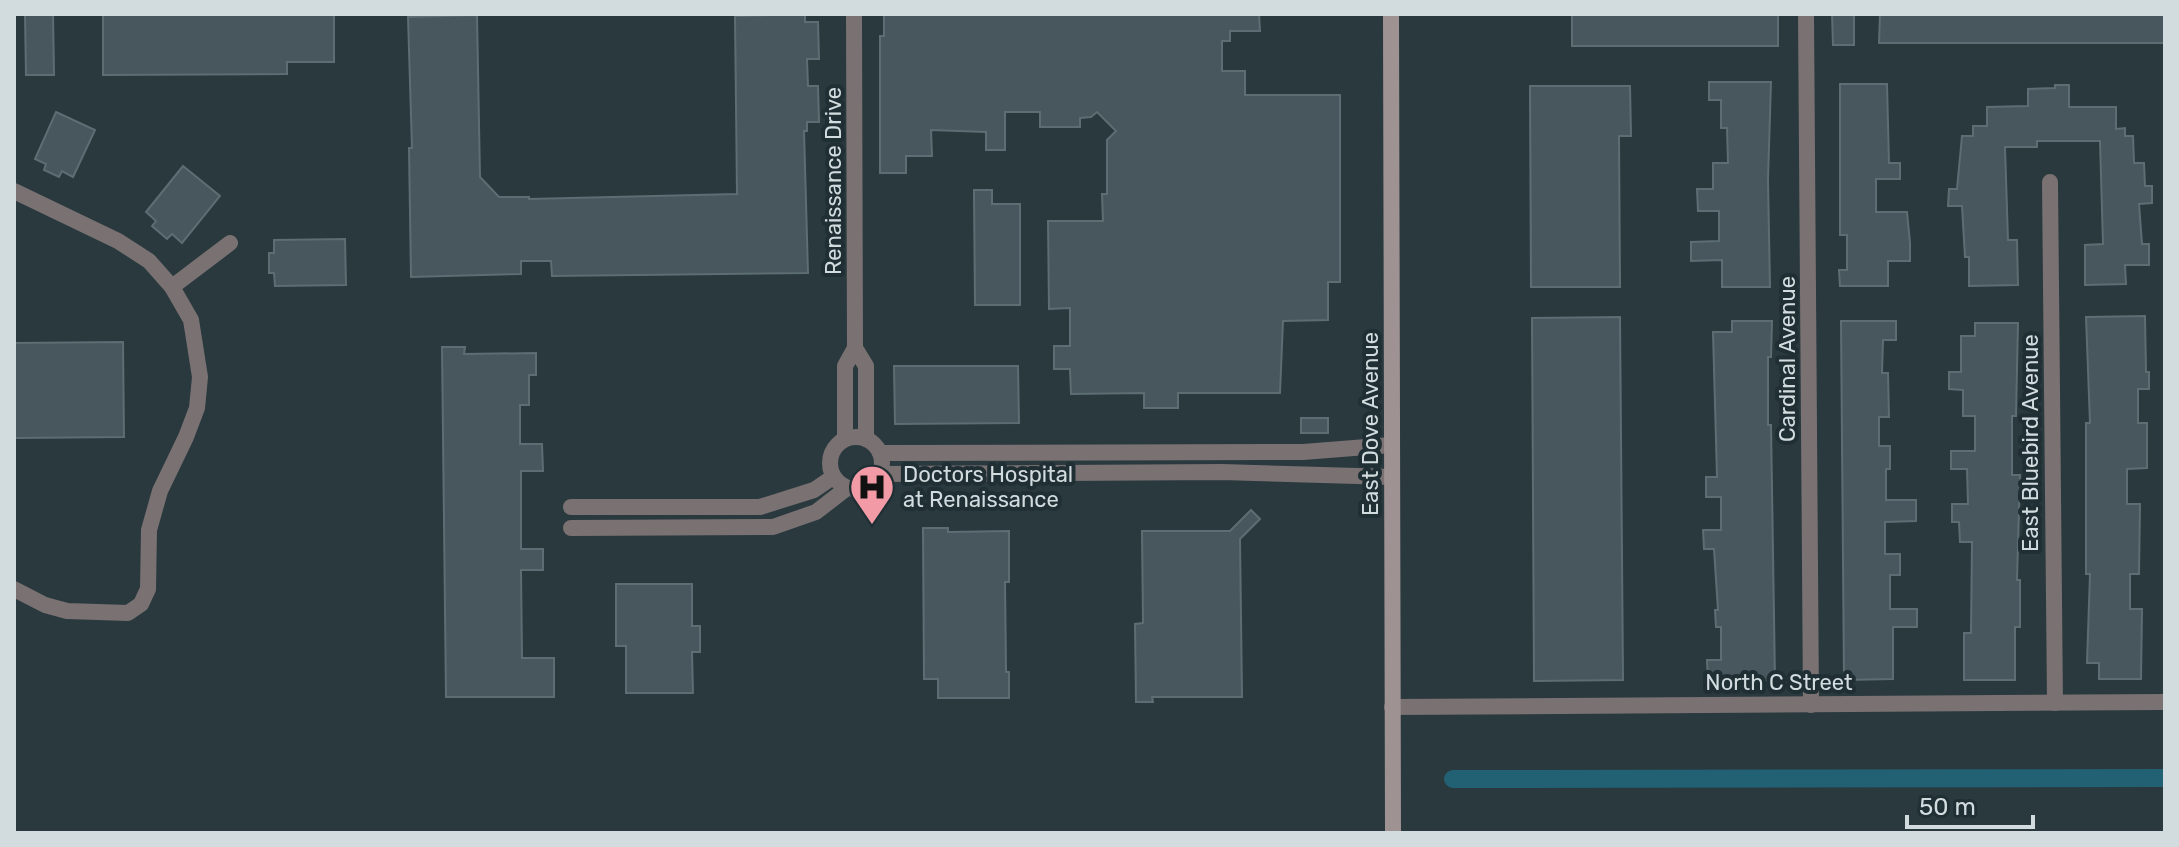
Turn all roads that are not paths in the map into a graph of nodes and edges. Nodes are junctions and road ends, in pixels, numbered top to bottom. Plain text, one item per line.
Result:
1 (854, 14) edge
2 (1391, 14) edge
3 (1806, 14) edge
4 (2050, 182) dead end
5 (14, 191) edge
6 (230, 243) dead end
7 (172, 287) junction
8 (855, 348) junction
9 (845, 439) junction
10 (866, 439) junction
11 (1392, 445) junction
12 (1222, 451) junction
13 (1176, 452) junction
14 (1284, 452) junction
15 (880, 453) junction
16 (977, 453) junction
17 (1035, 453) junction
18 (1076, 453) junction
19 (1176, 472) junction
20 (1222, 472) junction
21 (977, 473) junction
22 (1036, 473) junction
23 (1076, 473) junction
24 (880, 474) junction
25 (1284, 474) junction
26 (833, 477) junction
27 (1392, 477) junction
28 (847, 488) junction
29 (814, 490) junction
30 (822, 506) junction
31 (571, 507) dead end
32 (620, 507) junction
33 (760, 507) junction
34 (571, 528) dead end
35 (620, 528) junction
36 (760, 528) junction
37 (14, 589) edge
38 (2165, 702) edge
39 (2055, 703) junction
40 (1811, 705) junction
41 (1392, 707) junction
42 (1393, 833) edge

1 - 8 street, Renaissance Drive
2 - 11 main road, East Dove Avenue
3 - 40 street, Cardinal Avenue
4 - 39 street, East Bluebird Avenue
5 - 7 street
6 - 7 street
7 - 37 street
8 - 9 street, Renaissance Drive
8 - 10 street, Renaissance Drive
9 - 10 street
9 - 26 street
10 - 15 street
11 - 14 street
11 - 27 main road, East Dove Avenue
12 - 13 street
12 - 14 street
12 - 20 street
13 - 18 street
13 - 19 street
14 - 25 street
15 - 16 street
15 - 24 street
16 - 17 street
16 - 21 street
17 - 18 street
17 - 22 street
18 - 23 street
19 - 20 street
19 - 23 street
20 - 25 street
21 - 22 street
21 - 24 street
22 - 23 street
24 - 28 street
25 - 27 street
26 - 28 street
26 - 29 street
27 - 41 main road, East Dove Avenue
28 - 30 street
29 - 30 street
29 - 33 street
30 - 36 street
31 - 32 street
32 - 33 street
32 - 35 street
33 - 36 street
34 - 35 street
35 - 36 street
38 - 39 street, North C Street
39 - 40 street, North C Street
40 - 41 street, North C Street
41 - 42 main road, East Dove Avenue

